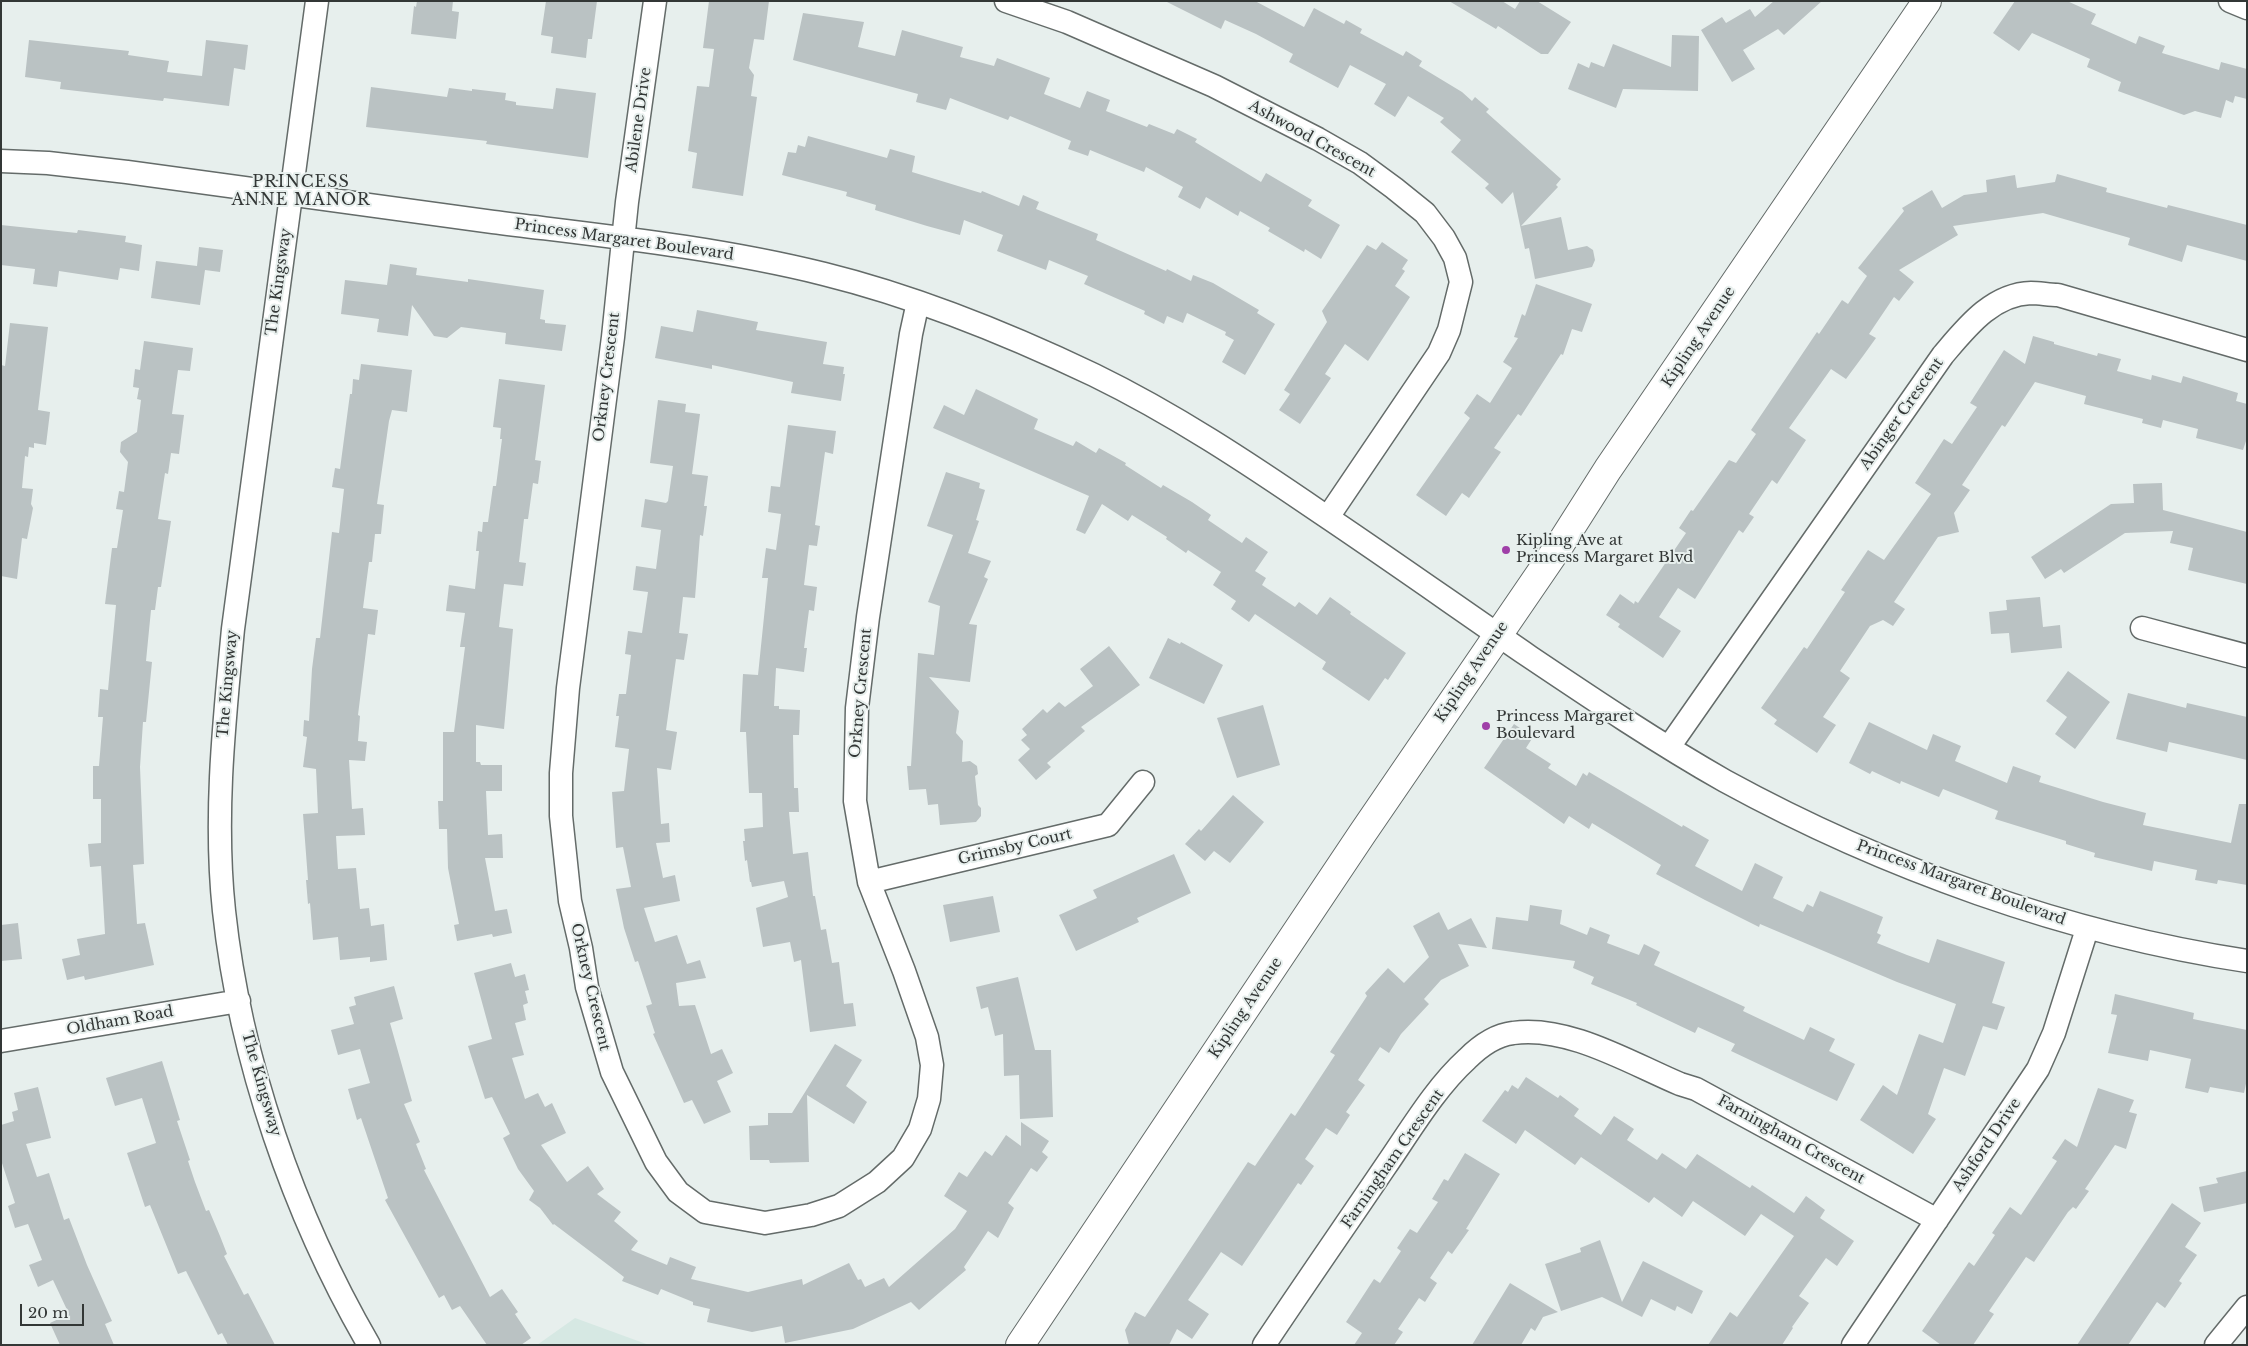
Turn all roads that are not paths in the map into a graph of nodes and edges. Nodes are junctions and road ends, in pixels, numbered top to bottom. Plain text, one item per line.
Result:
1 (317, 1) edge
2 (656, 1) edge
3 (1006, 1) edge
4 (1927, 1) edge
5 (1, 161) edge
6 (290, 195) junction
7 (623, 238) junction
8 (918, 302) junction
9 (2247, 350) edge
10 (1328, 517) junction
11 (2142, 628) dead end
12 (1498, 634) junction
13 (2247, 656) edge
14 (1668, 747) junction
15 (1143, 782) dead end
16 (869, 882) junction
17 (2087, 929) junction
18 (2247, 961) edge
19 (239, 1001) junction
20 (1, 1041) edge
21 (1937, 1220) junction
22 (2247, 1307) edge
23 (369, 1345) edge
24 (1020, 1345) edge
25 (1264, 1345) edge
26 (1853, 1345) edge
27 (2216, 1345) edge

1 - 6 street, The Kingsway
2 - 7 street, Abilene Drive
3 - 10 street, Ashwood Crescent
4 - 12 main road, Kipling Avenue
5 - 6 street, Princess Margaret Boulevard
6 - 7 street, Princess Margaret Boulevard
6 - 19 street, The Kingsway
7 - 8 street, Princess Margaret Boulevard
7 - 16 street, Orkney Crescent
8 - 10 street, Princess Margaret Boulevard
8 - 16 street, Orkney Crescent
9 - 14 street, Abinger Crescent
10 - 12 street, Princess Margaret Boulevard
11 - 13 street
12 - 14 street, Princess Margaret Boulevard
12 - 24 main road, Kipling Avenue
14 - 17 street, Princess Margaret Boulevard
15 - 16 street, Grimsby Court
17 - 18 street, Princess Margaret Boulevard
17 - 21 street, Ashford Drive
19 - 20 street, Oldham Road
19 - 23 street, The Kingsway
21 - 25 street, Farningham Crescent
21 - 26 street, Ashford Drive
22 - 27 street

